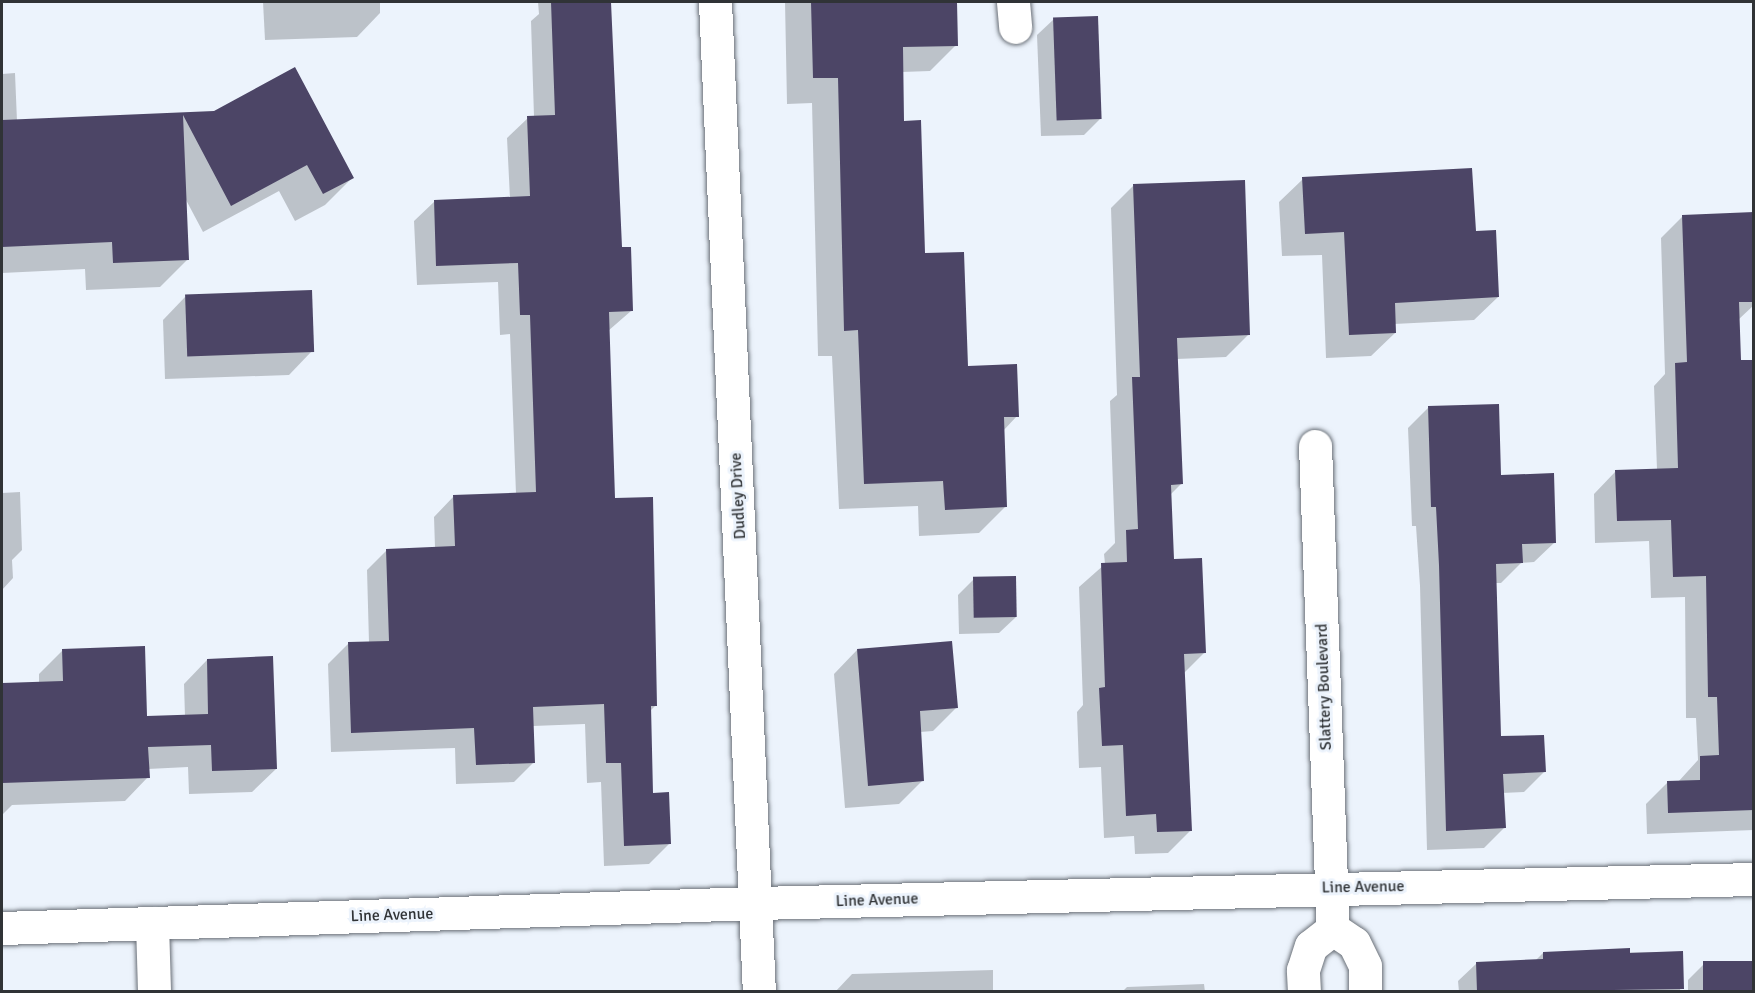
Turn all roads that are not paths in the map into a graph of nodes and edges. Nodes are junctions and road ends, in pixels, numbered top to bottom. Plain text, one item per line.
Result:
1 (715, 2) edge
2 (1315, 446) dead end
3 (1754, 879) edge
4 (1331, 888) junction
5 (757, 903) junction
6 (152, 923) junction
7 (2, 928) edge
8 (1333, 929) junction
9 (154, 992) edge
10 (759, 992) edge
11 (1304, 992) edge
12 (1365, 992) edge

1 - 5 main road, Dudley Drive
2 - 4 main road, Slattery Boulevard
3 - 4 main road, Line Avenue
4 - 5 main road, Line Avenue
4 - 8 main road, Slattery Boulevard
5 - 6 main road, Line Avenue
5 - 10 main road, Dudley Drive
6 - 7 main road, Line Avenue
6 - 9 main road
8 - 11 main road
8 - 12 main road

